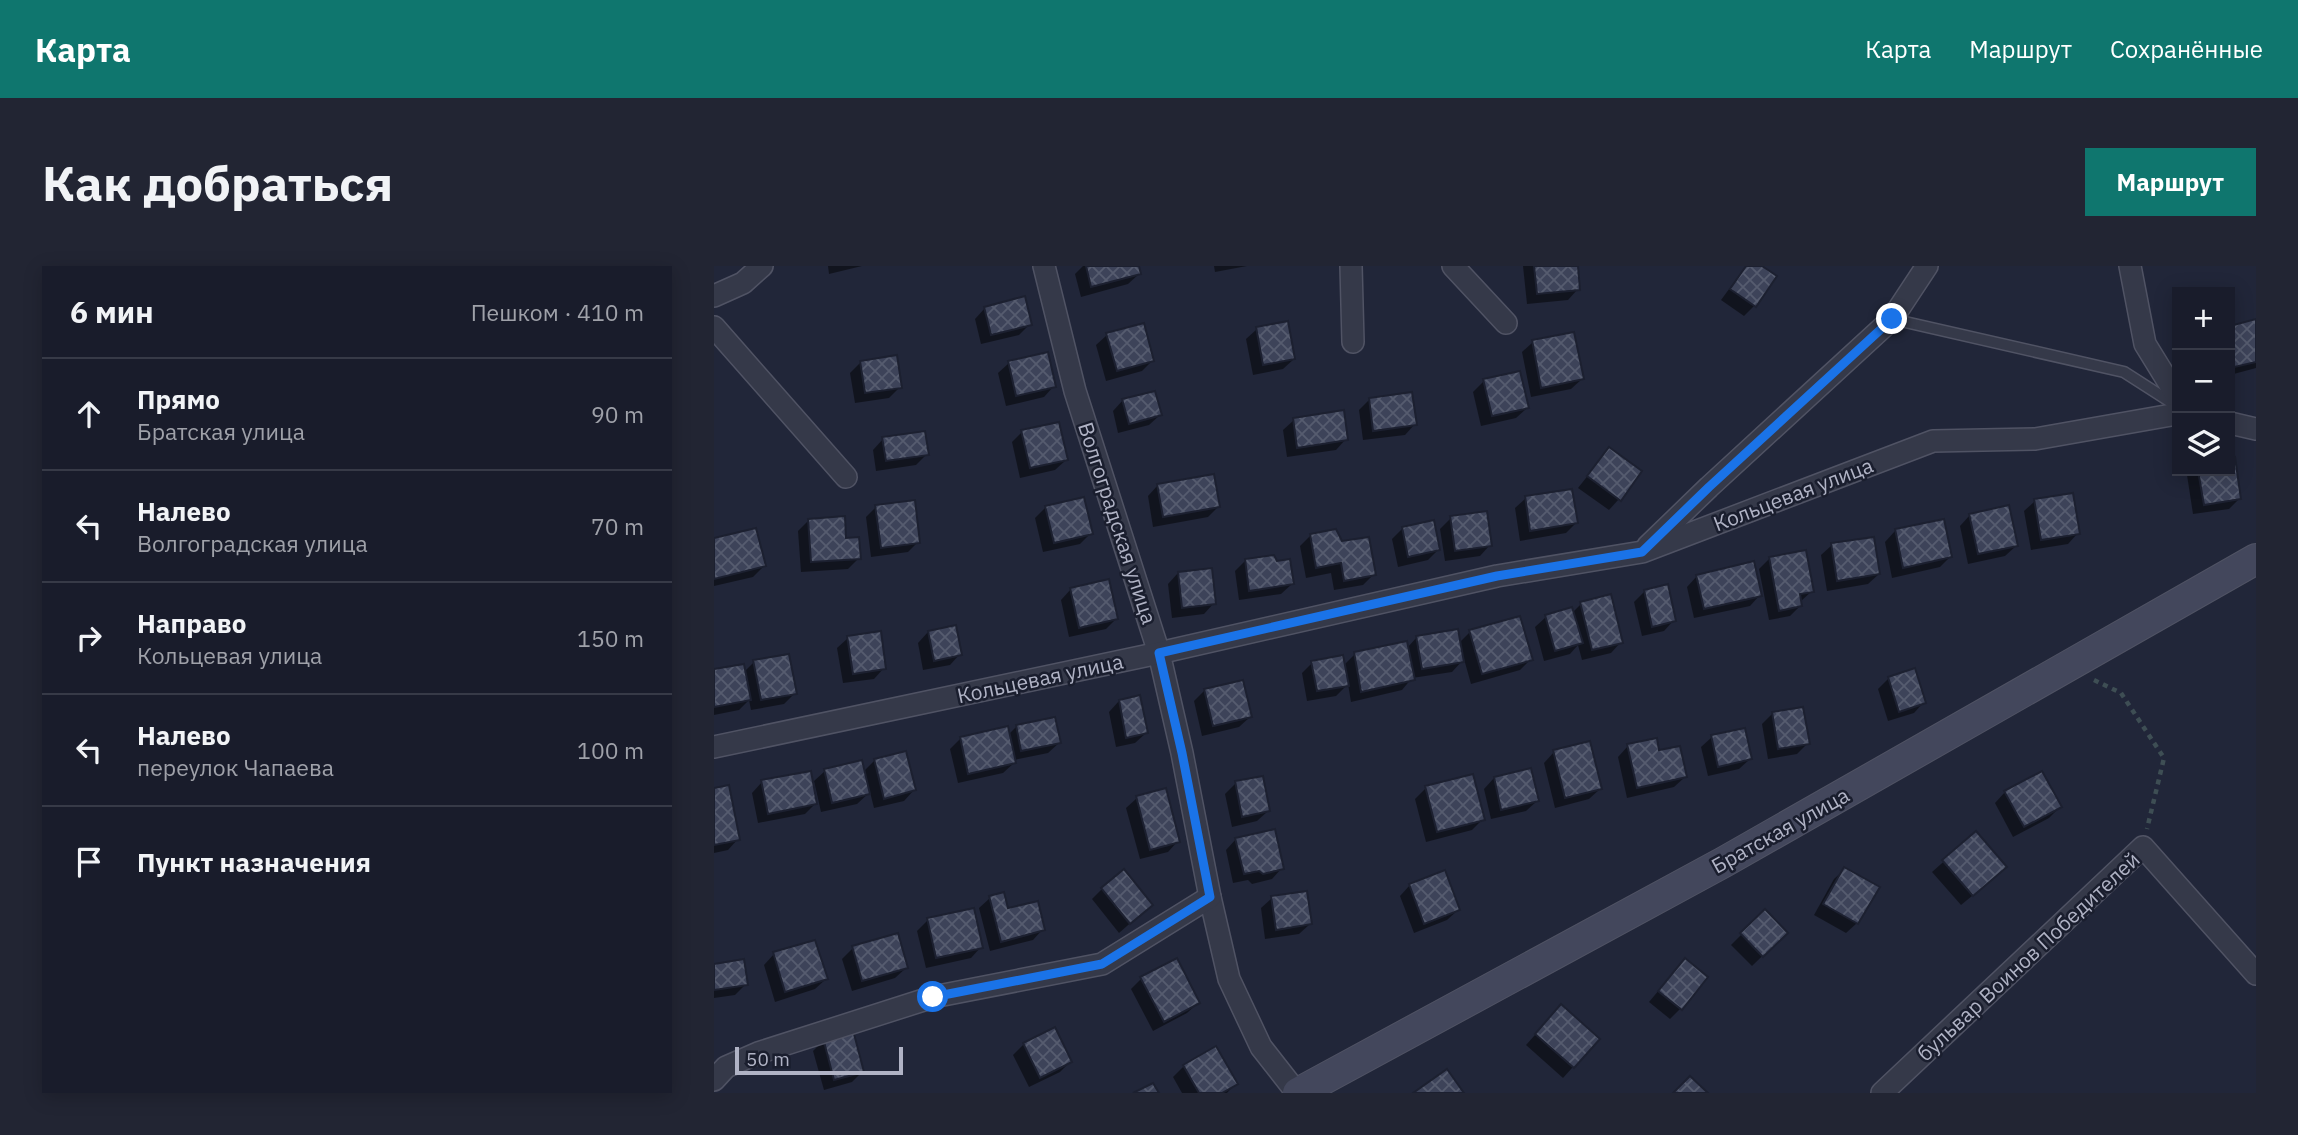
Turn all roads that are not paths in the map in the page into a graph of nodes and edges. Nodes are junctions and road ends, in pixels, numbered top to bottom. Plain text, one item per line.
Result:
1 (762, 266) edge
2 (1044, 266) edge
3 (1351, 266) edge
4 (1453, 266) edge
5 (1927, 266) edge
6 (2130, 266) edge
7 (714, 296) edge
8 (1892, 319) junction
9 (1506, 323) dead end
10 (714, 327) edge
11 (1353, 342) dead end
12 (2172, 388) edge
13 (2172, 403) edge
14 (2172, 415) edge
15 (2235, 424) edge
16 (2256, 429) edge
17 (846, 477) dead end
18 (1642, 552) junction
19 (2256, 559) edge
20 (1159, 653) junction
21 (714, 747) edge
22 (1210, 897) junction
23 (2256, 974) edge
24 (714, 1080) edge
25 (1298, 1093) edge
26 (1882, 1093) edge

1 - 7 street
2 - 20 street, Волгоградская улица
3 - 11 street
4 - 9 street
5 - 8 street
6 - 12 street
8 - 13 lane
8 - 18 street
10 - 17 street
14 - 18 street, Кольцевая улица
15 - 16 street
18 - 20 street, Кольцевая улица
19 - 25 main road, Братская улица
20 - 21 street, Кольцевая улица
20 - 22 street, Волгоградская улица
22 - 24 street
22 - 25 street, Волгоградская улица
23 - 26 street, бульвар Воинов Победителей

